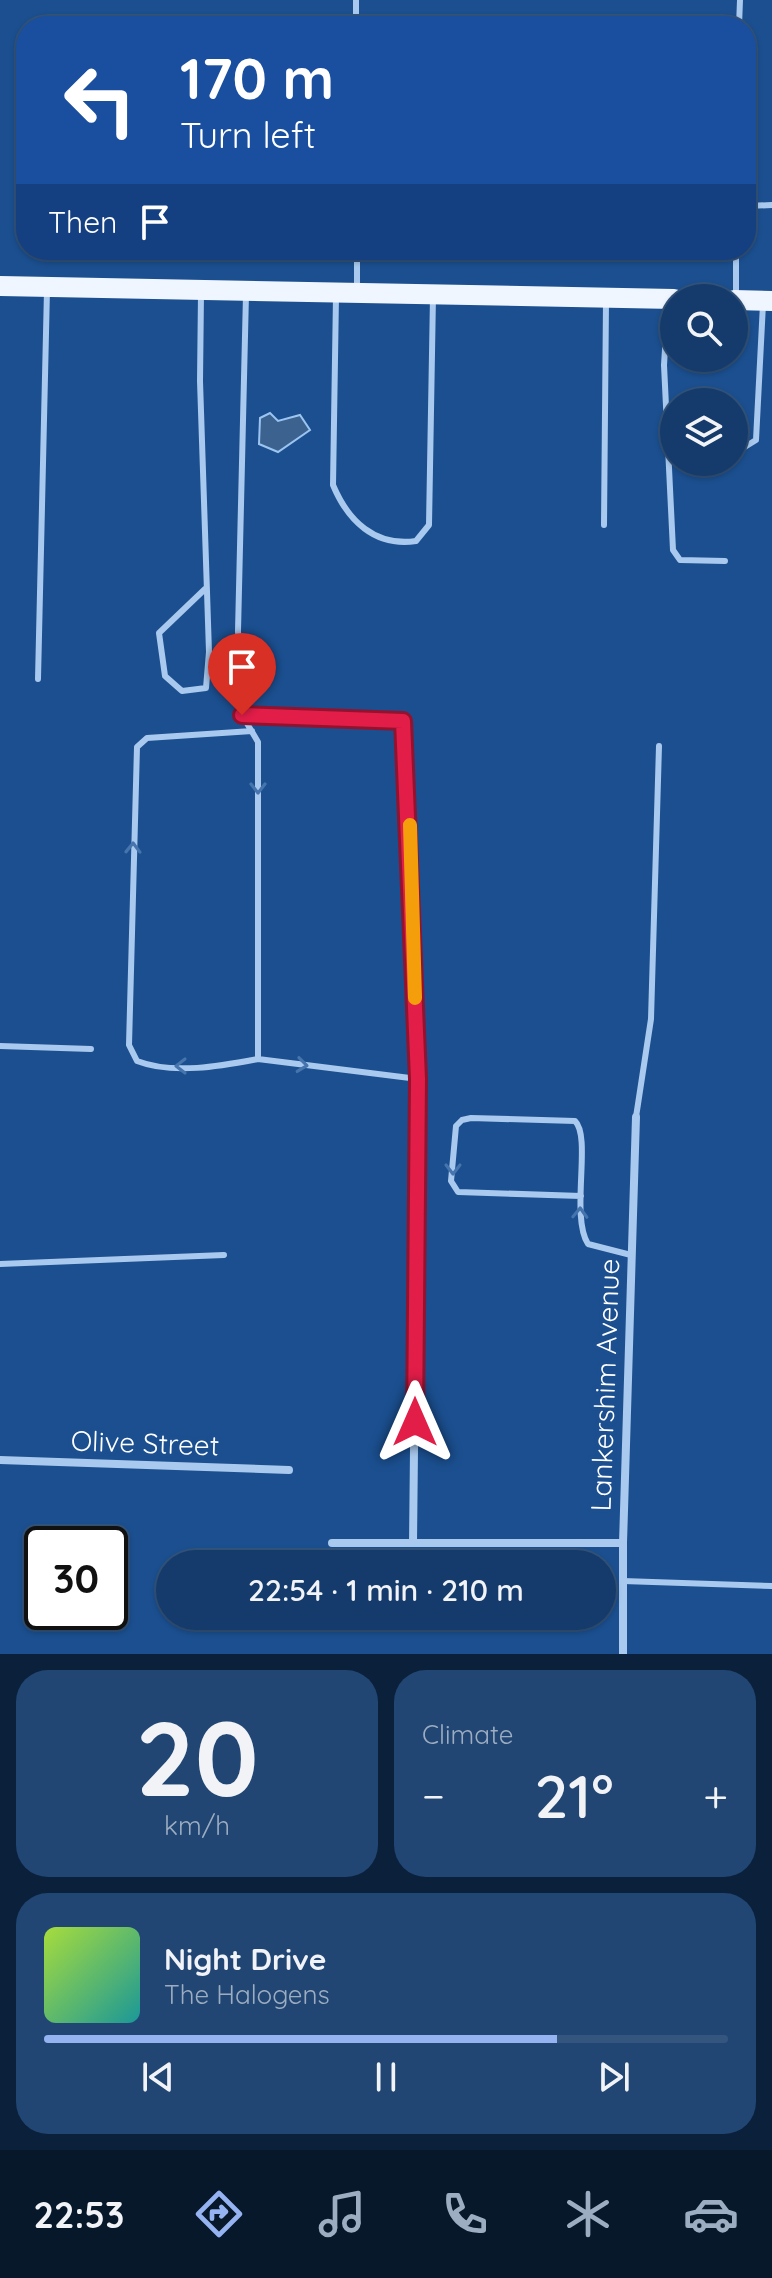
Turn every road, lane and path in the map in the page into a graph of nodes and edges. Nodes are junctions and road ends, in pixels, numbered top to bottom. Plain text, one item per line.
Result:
1 (354, 260) edge
2 (736, 260) edge
3 (735, 284) edge
4 (0, 286) edge
5 (47, 287) junction
6 (201, 290) junction
7 (246, 291) junction
8 (346, 292) junction
9 (433, 294) junction
10 (606, 297) junction
11 (660, 299) edge
12 (748, 300) edge
13 (768, 301) edge
14 (748, 445) edge
15 (672, 476) edge
16 (604, 525) dead end
17 (725, 561) dead end
18 (205, 589) junction
19 (38, 679) dead end
20 (242, 715) junction
21 (252, 731) junction
22 (659, 746) dead end
23 (0, 1046) edge
24 (91, 1049) dead end
25 (258, 1059) junction
26 (418, 1079) junction
27 (636, 1117) joint
28 (581, 1196) junction
29 (224, 1255) dead end
30 (631, 1255) junction
31 (0, 1264) edge
32 (0, 1460) edge
33 (289, 1470) dead end
34 (332, 1543) dead end
35 (413, 1543) junction
36 (623, 1543) junction
37 (623, 1581) junction
38 (772, 1586) edge
39 (623, 1654) edge

1 - 8 lane
2 - 3 lane
4 - 5 main road
5 - 6 main road
5 - 19 lane
6 - 7 main road
6 - 18 lane
7 - 8 main road
7 - 20 lane
8 - 9 main road
8 - 9 lane
9 - 10 main road
10 - 11 main road
10 - 16 lane
12 - 13 main road
13 - 14 lane
15 - 17 lane
18 - 18 lane
20 - 21 lane
20 - 26 lane
21 -> 25 lane
25 -> 21 lane
22 - 27 lane
23 - 24 lane
25 -> 26 lane
26 - 35 street
27 - 30 street, Lankershim Avenue
28 -> 28 lane
30 -> 28 lane
29 - 31 lane
30 - 36 street, Lankershim Avenue
32 - 33 street, Olive Street
34 - 35 street
35 - 36 street
36 - 37 street, Lankershim Avenue
37 - 38 lane
37 - 39 street, Lankershim Avenue

